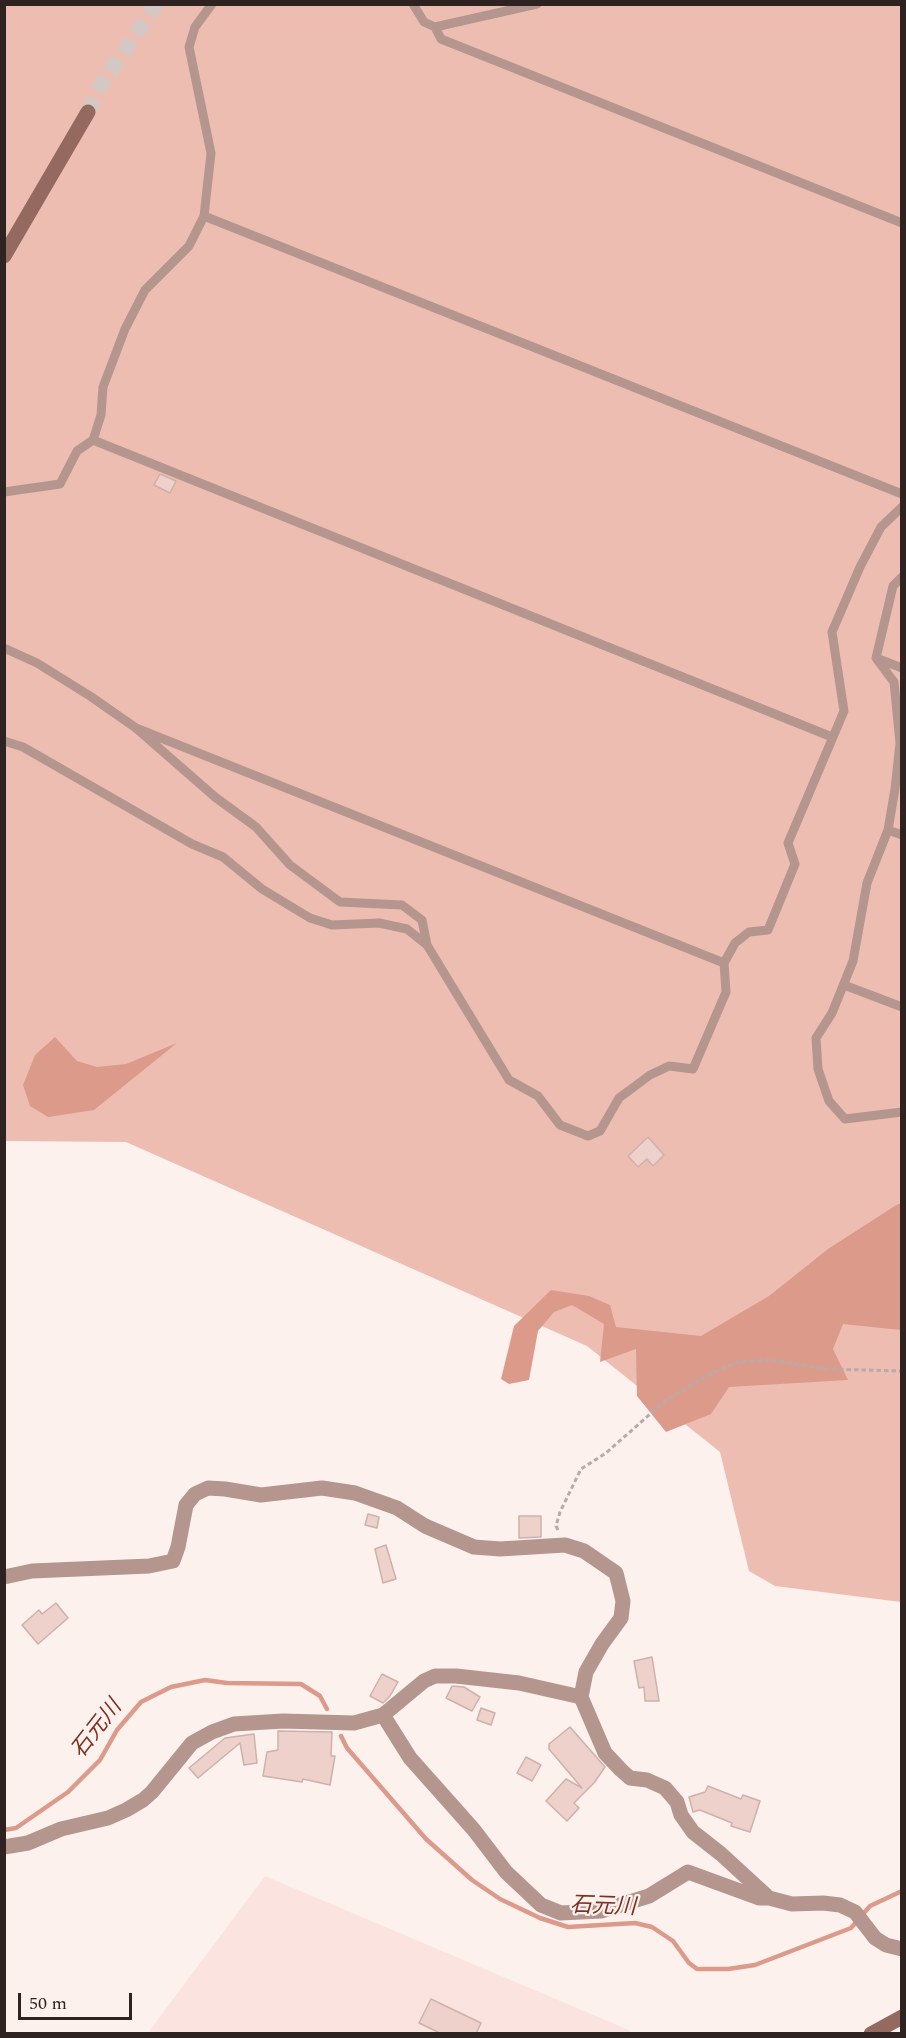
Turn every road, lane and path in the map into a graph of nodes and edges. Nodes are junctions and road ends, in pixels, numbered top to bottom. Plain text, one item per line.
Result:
1 (212, 4) edge
2 (413, 4) edge
3 (537, 4) edge
4 (435, 27) junction
5 (88, 112) tunnel mouth
6 (204, 216) junction
7 (902, 223) edge
8 (4, 256) edge
9 (93, 440) junction
10 (4, 492) edge
11 (902, 494) edge
12 (902, 507) edge
13 (902, 577) edge
14 (4, 648) edge
15 (876, 658) junction
16 (902, 668) edge
17 (136, 728) junction
18 (832, 737) junction
19 (4, 741) edge
20 (888, 830) junction
21 (902, 835) edge
22 (427, 945) junction
23 (724, 963) junction
24 (844, 985) junction
25 (902, 1007) edge
26 (902, 1112) edge
27 (902, 1371) edge
28 (565, 1545) junction
29 (4, 1577) edge
30 (581, 1697) junction
31 (383, 1715) junction
32 (4, 1847) edge
33 (769, 1898) junction
34 (902, 1949) edge
35 (902, 2017) edge
36 (871, 2034) edge

1 - 6 lane
2 - 4 lane
3 - 4 lane
4 - 7 lane
5 - 8 street
6 - 9 lane
6 - 11 lane
9 - 10 lane
9 - 18 lane
12 - 18 lane
13 - 15 lane
14 - 17 lane
15 - 16 lane
15 - 20 lane
17 - 22 lane
17 - 23 lane
18 - 23 lane
19 - 22 lane
20 - 21 lane
20 - 24 lane
22 - 23 lane
24 - 25 lane
24 - 26 lane
27 - 28 path
28 - 29 street
28 - 30 street
30 - 31 street
30 - 33 street
31 - 32 street
31 - 33 street
33 - 34 street
35 - 36 street

